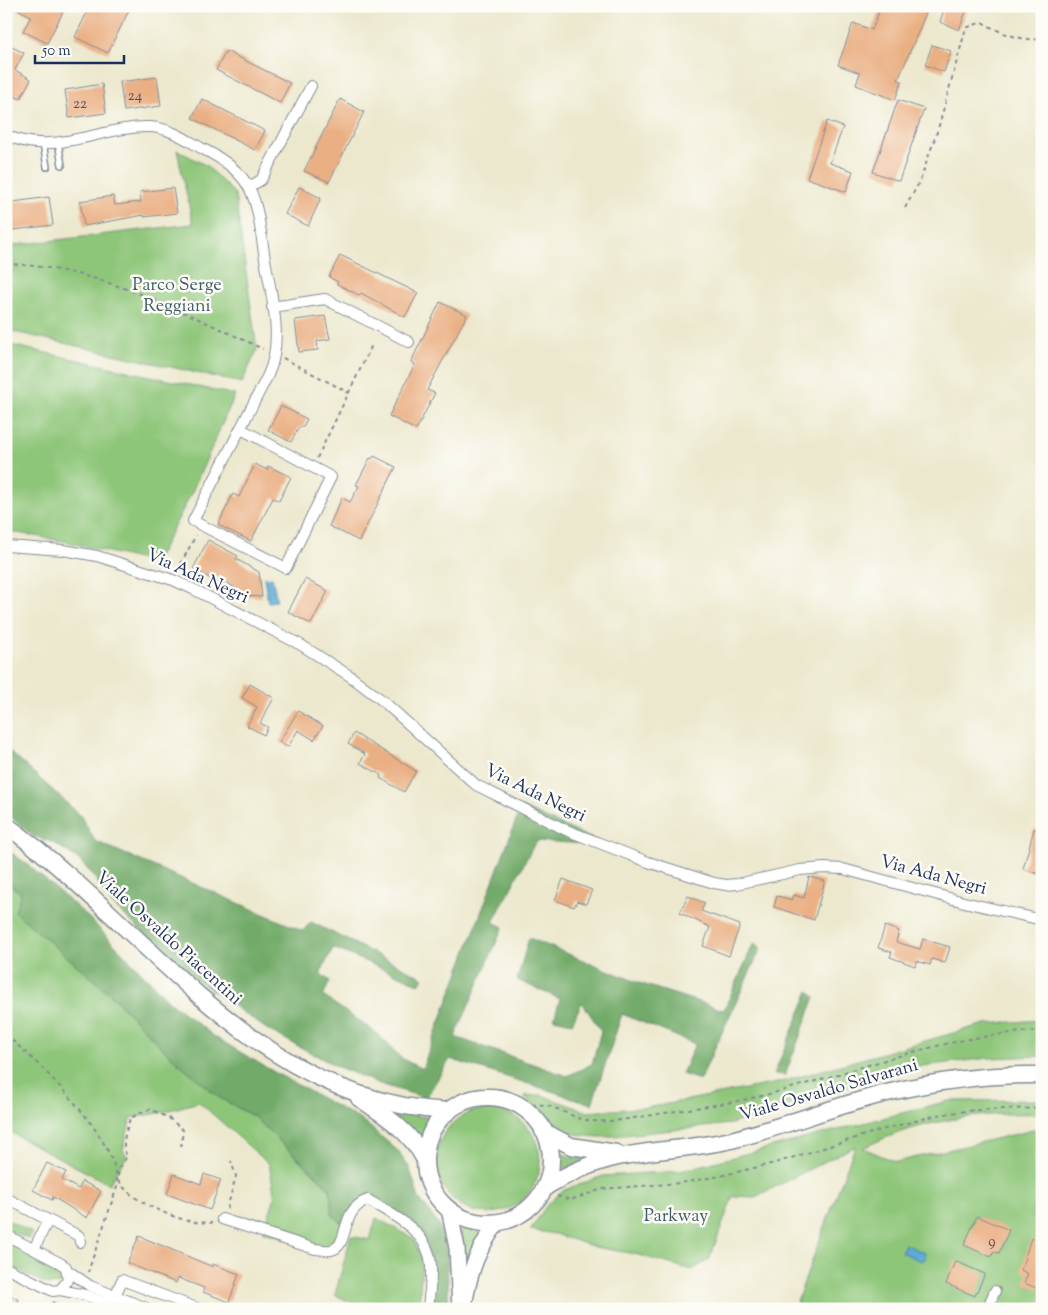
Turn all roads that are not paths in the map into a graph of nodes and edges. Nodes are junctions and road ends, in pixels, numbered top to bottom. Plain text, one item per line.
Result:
1 (312, 86) dead end
2 (6, 135) edge
3 (58, 142) junction
4 (43, 143) junction
5 (62, 165) dead end
6 (47, 167) dead end
7 (249, 187) junction
8 (272, 307) junction
9 (409, 342) dead end
10 (241, 429) junction
11 (6, 546) edge
12 (6, 825) edge
13 (1042, 920) edge
14 (1042, 1075) edge
15 (338, 1085) junction
16 (449, 1111) junction
17 (543, 1131) junction
18 (628, 1155) junction
19 (426, 1160) junction
20 (543, 1190) junction
21 (6, 1198) edge
22 (449, 1209) junction
23 (222, 1219) road end
24 (48, 1220) junction
25 (498, 1222) junction
26 (6, 1236) edge
27 (80, 1242) dead end
28 (34, 1249) junction
29 (6, 1268) edge
30 (67, 1270) junction
31 (60, 1290) junction
32 (995, 1291) dead end
33 (115, 1296) junction
34 (122, 1309) edge
35 (150, 1309) edge
36 (199, 1309) edge
37 (428, 1309) edge
38 (460, 1309) edge
39 (464, 1309) edge
40 (988, 1309) edge

1 - 7 street
2 - 4 street
3 - 4 street
3 - 5 lane
3 - 7 street
4 - 6 lane
7 - 8 street
8 - 9 street
8 - 10 street
10 - 10 street
11 - 13 street, Via Ada Negri
12 - 15 main road, Viale Osvaldo Piacentini
14 - 18 main road, Viale Osvaldo Salvarani
15 - 16 main road, Viale Osvaldo Piacentini
15 - 19 main road, Viale Osvaldo Piacentini
16 - 17 main road, Viale Osvaldo Piacentini
16 - 19 main road, Viale Osvaldo Piacentini
17 - 18 main road, Viale Osvaldo Salvarani
17 - 20 main road, Viale Osvaldo Piacentini
18 - 20 main road, Viale Osvaldo Salvarani
19 - 22 main road, Viale Osvaldo Piacentini
20 - 25 main road, Viale Osvaldo Piacentini
21 - 24 street
22 - 25 main road, Viale Osvaldo Piacentini
22 - 38 main road, Viale Osvaldo Piacentini
23 - 37 street
24 - 27 street
24 - 28 street
25 - 39 main road
26 - 28 street
28 - 30 street
29 - 31 street
30 - 31 street
30 - 33 street
31 - 34 street
32 - 40 street
33 - 35 street
33 - 36 street

